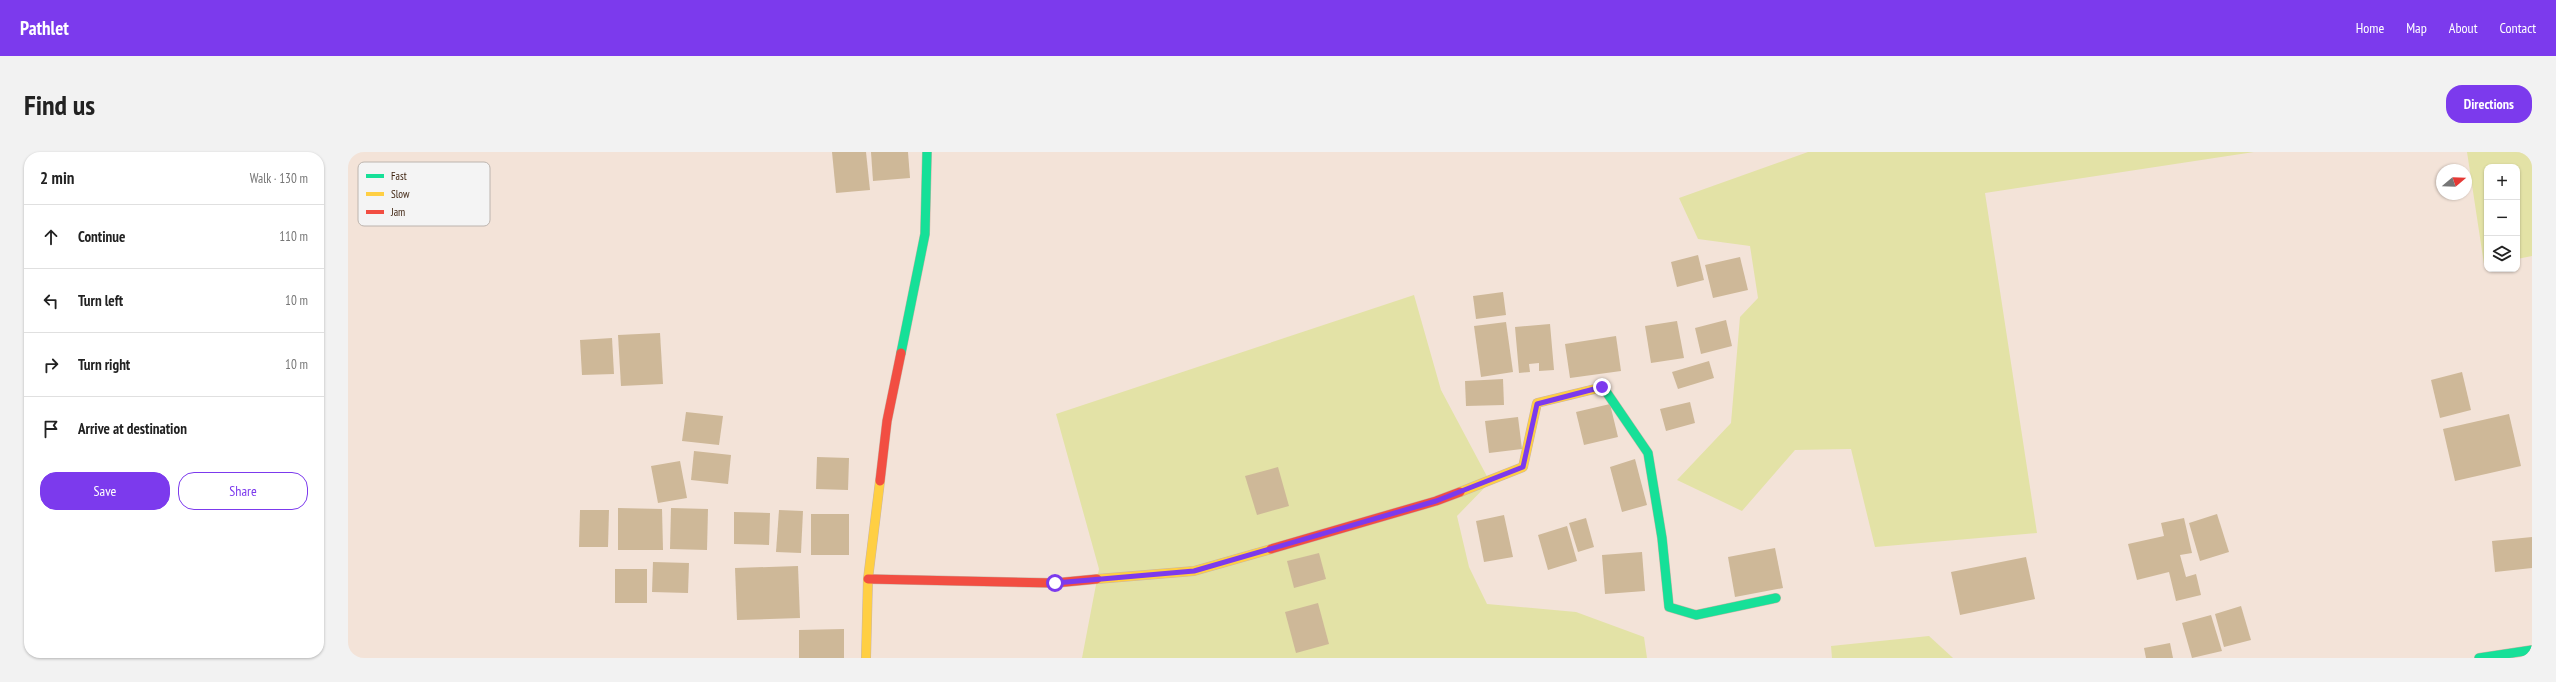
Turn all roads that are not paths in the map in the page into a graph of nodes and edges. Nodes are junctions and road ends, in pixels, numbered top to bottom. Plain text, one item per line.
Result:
1 (927, 152) edge
2 (868, 579) junction
3 (1776, 598) dead end
4 (2532, 650) edge
5 (866, 658) edge
6 (2479, 658) edge

1 - 2 street
2 - 3 street
2 - 5 street
4 - 6 street

